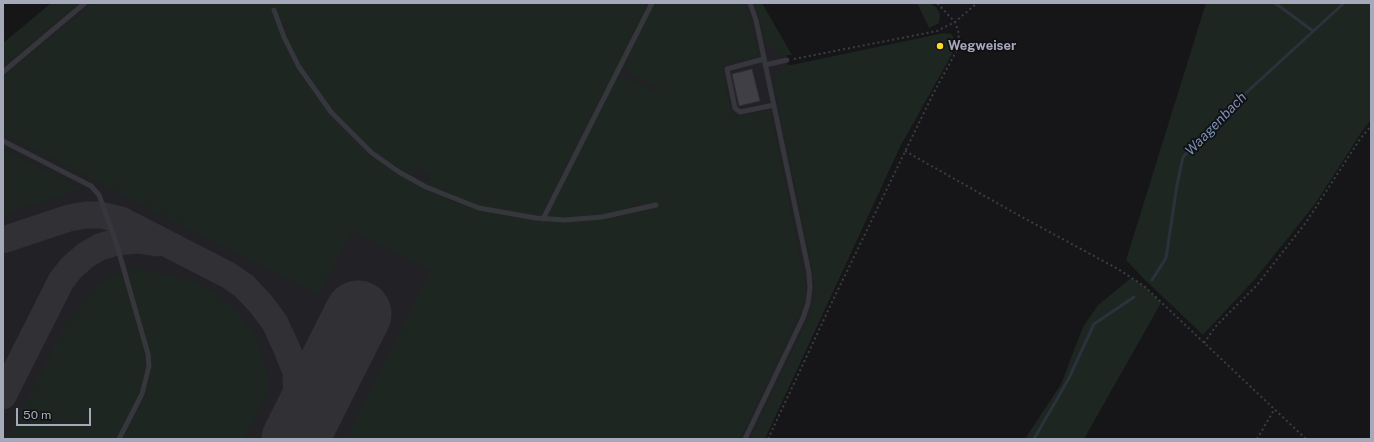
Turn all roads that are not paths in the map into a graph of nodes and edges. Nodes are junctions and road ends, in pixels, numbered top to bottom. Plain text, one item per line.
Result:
1 (85, 3) edge
2 (652, 3) edge
3 (750, 3) edge
4 (274, 10) dead end
5 (764, 59) junction
6 (787, 60) road end
7 (765, 65) junction
8 (3, 72) edge
9 (774, 105) junction
10 (3, 141) edge
11 (656, 205) dead end
12 (543, 219) junction
13 (119, 439) edge
14 (745, 439) edge

1 - 8 lane
2 - 12 lane
3 - 5 lane
4 - 12 lane
5 - 7 lane
5 - 9 lane
6 - 7 lane
7 - 9 lane
9 - 14 lane
10 - 13 lane
11 - 12 lane

